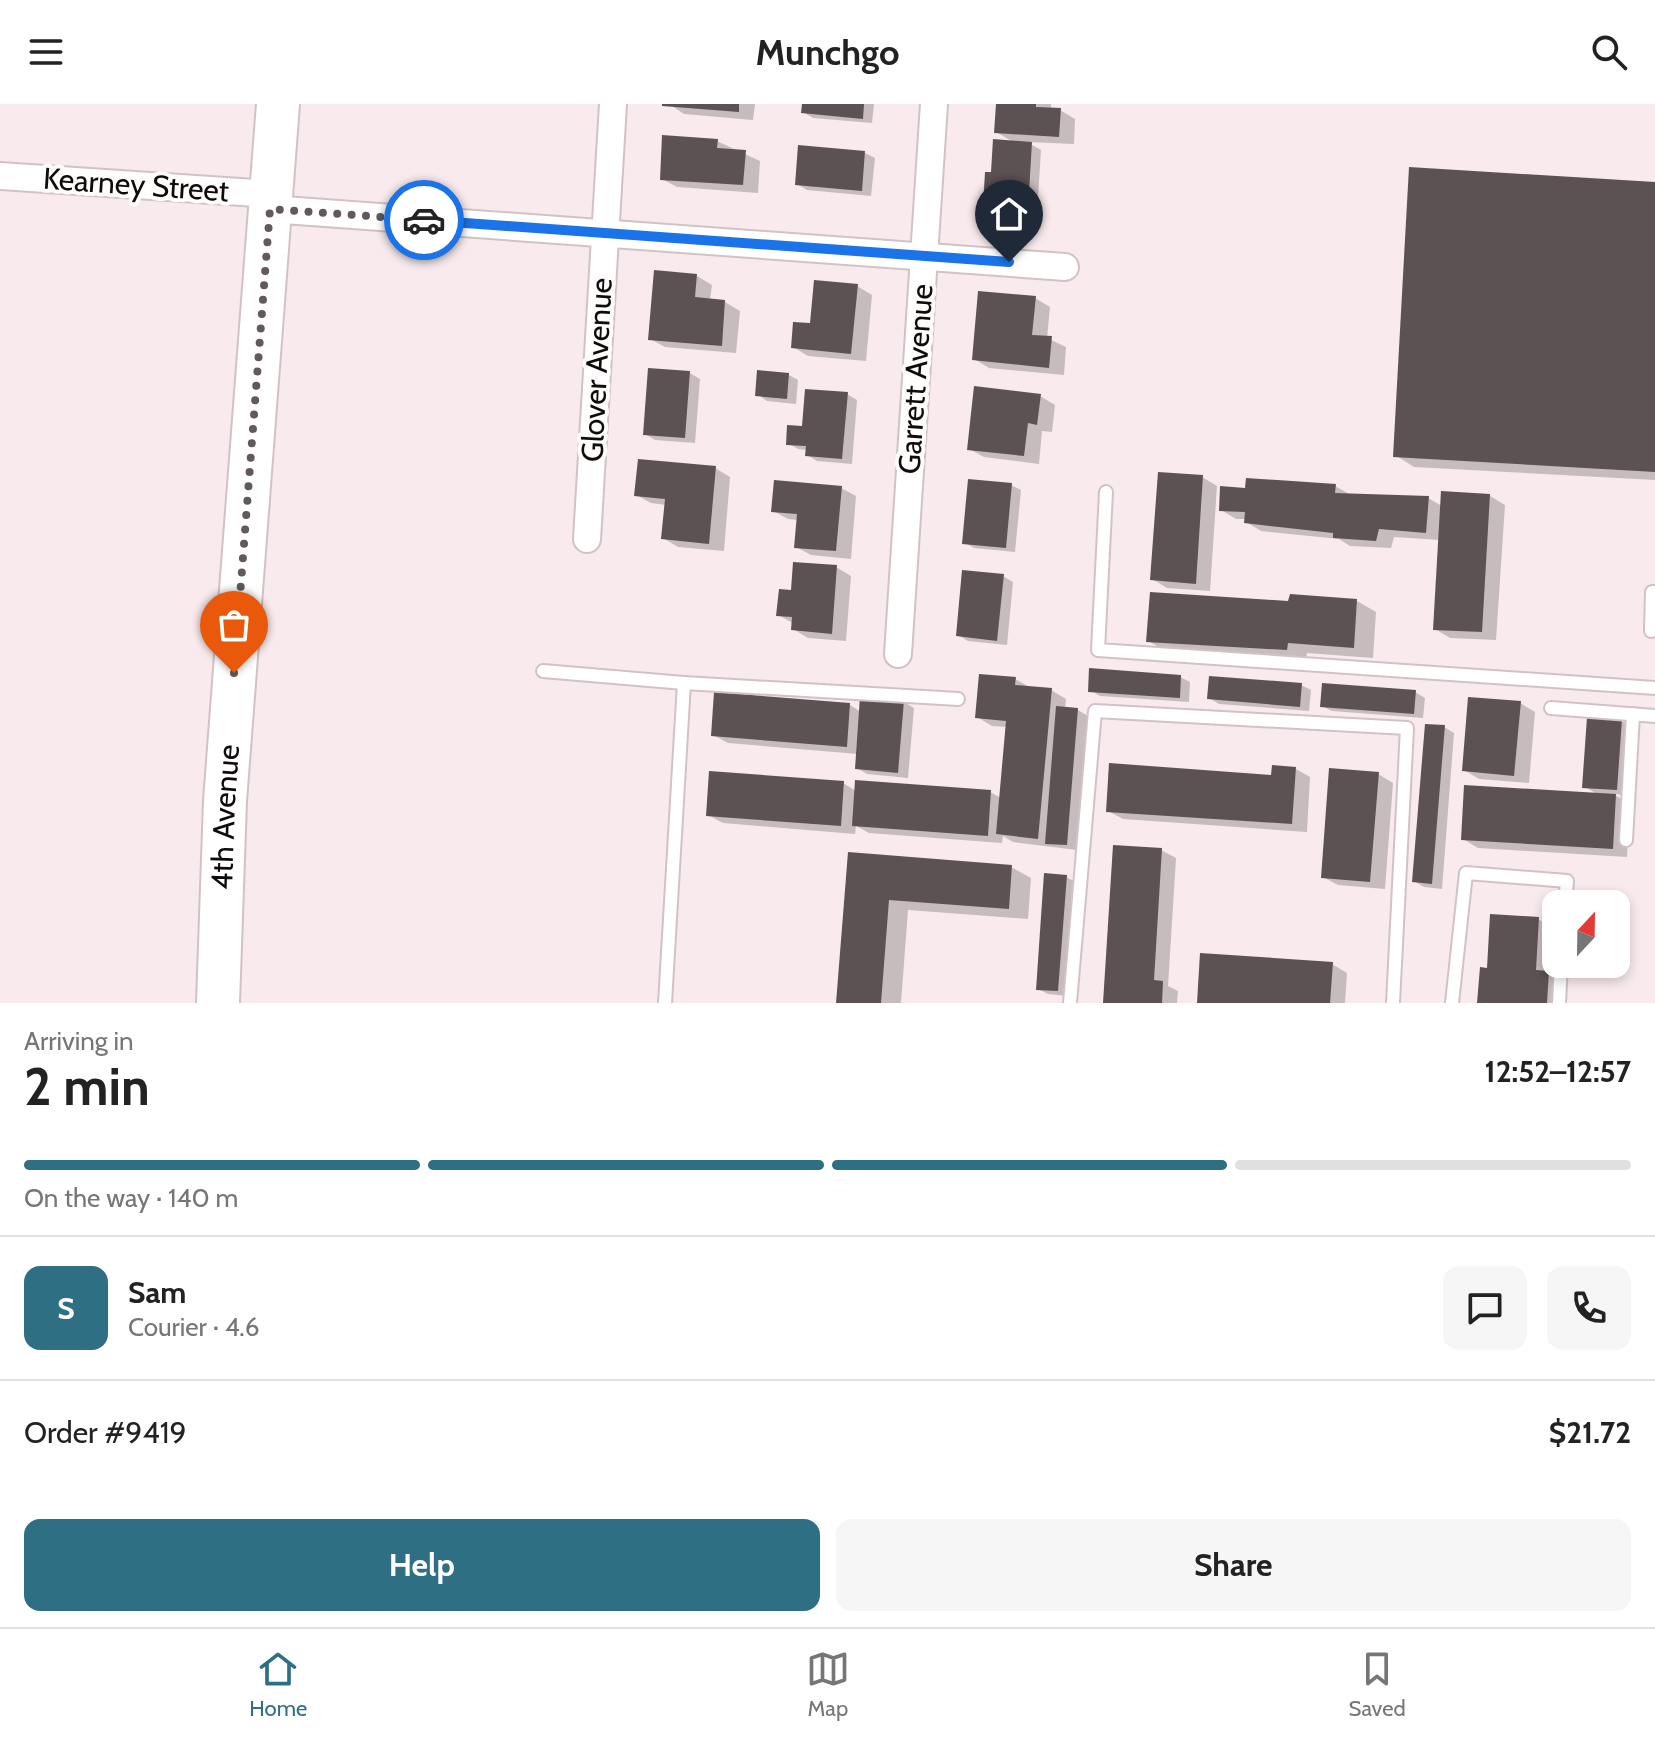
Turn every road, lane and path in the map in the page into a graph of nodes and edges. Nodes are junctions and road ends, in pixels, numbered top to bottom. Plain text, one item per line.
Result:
1 (278, 104) edge
2 (613, 104) edge
3 (934, 104) edge
4 (0, 176) edge
5 (271, 202) junction
6 (605, 232) junction
7 (924, 256) junction
8 (1065, 267) dead end
9 (1106, 492) dead end
10 (587, 539) dead end
11 (1655, 592) edge
12 (1651, 631) dead end
13 (898, 654) dead end
14 (543, 671) dead end
15 (684, 683) junction
16 (1655, 688) edge
17 (958, 699) dead end
18 (1551, 708) dead end
19 (1633, 714) junction
20 (1655, 716) edge
21 (1626, 840) dead end
22 (1566, 890) edge
23 (1560, 978) edge
24 (218, 1003) edge
25 (665, 1003) edge
26 (1070, 1003) edge
27 (1393, 1003) edge
28 (1452, 1003) edge
29 (1559, 1003) edge

1 - 5 main road, 4th Avenue
2 - 6 street, Glover Avenue
3 - 7 street, Garrett Avenue
4 - 5 street, Kearney Street
5 - 6 street, Kearney Street
5 - 24 main road, 4th Avenue
6 - 7 street, Kearney Street
6 - 10 street, Glover Avenue
7 - 8 street, Kearney Street
7 - 13 street, Garrett Avenue
9 - 16 lane
11 - 12 lane
14 - 15 lane
15 - 17 lane
15 - 25 lane
18 - 19 lane
19 - 20 lane
19 - 21 lane
22 - 28 lane
23 - 29 lane
26 - 27 lane

